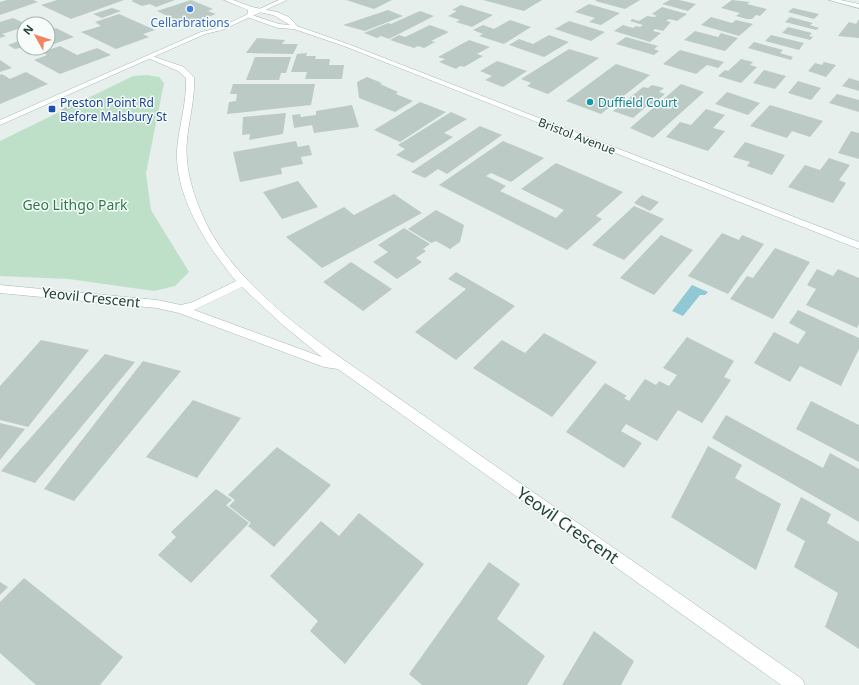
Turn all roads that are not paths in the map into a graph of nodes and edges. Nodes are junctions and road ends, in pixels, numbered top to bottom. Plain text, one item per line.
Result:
1 (227, 0) edge
2 (270, 0) edge
3 (284, 0) edge
4 (832, 0) edge
5 (859, 6) edge
6 (263, 10) junction
7 (250, 12) junction
8 (295, 27) junction
9 (150, 57) junction
10 (0, 123) edge
11 (859, 246) edge
12 (243, 282) junction
13 (0, 289) edge
14 (181, 309) junction
15 (340, 364) junction
16 (796, 685) edge

1 - 7 street, Bristol Avenue
2 - 7 street
3 - 6 street
4 - 5 street
6 - 7 street
6 - 8 street, Bristol Avenue
7 - 8 street, Bristol Avenue
7 - 9 street
8 - 11 street, Bristol Avenue
9 - 10 street
9 - 12 street, Yeovil Crescent
12 - 14 street, Yeovil Crescent
12 - 15 street, Yeovil Crescent
13 - 14 street, Yeovil Crescent
14 - 15 street, Yeovil Crescent
15 - 16 street, Yeovil Crescent

